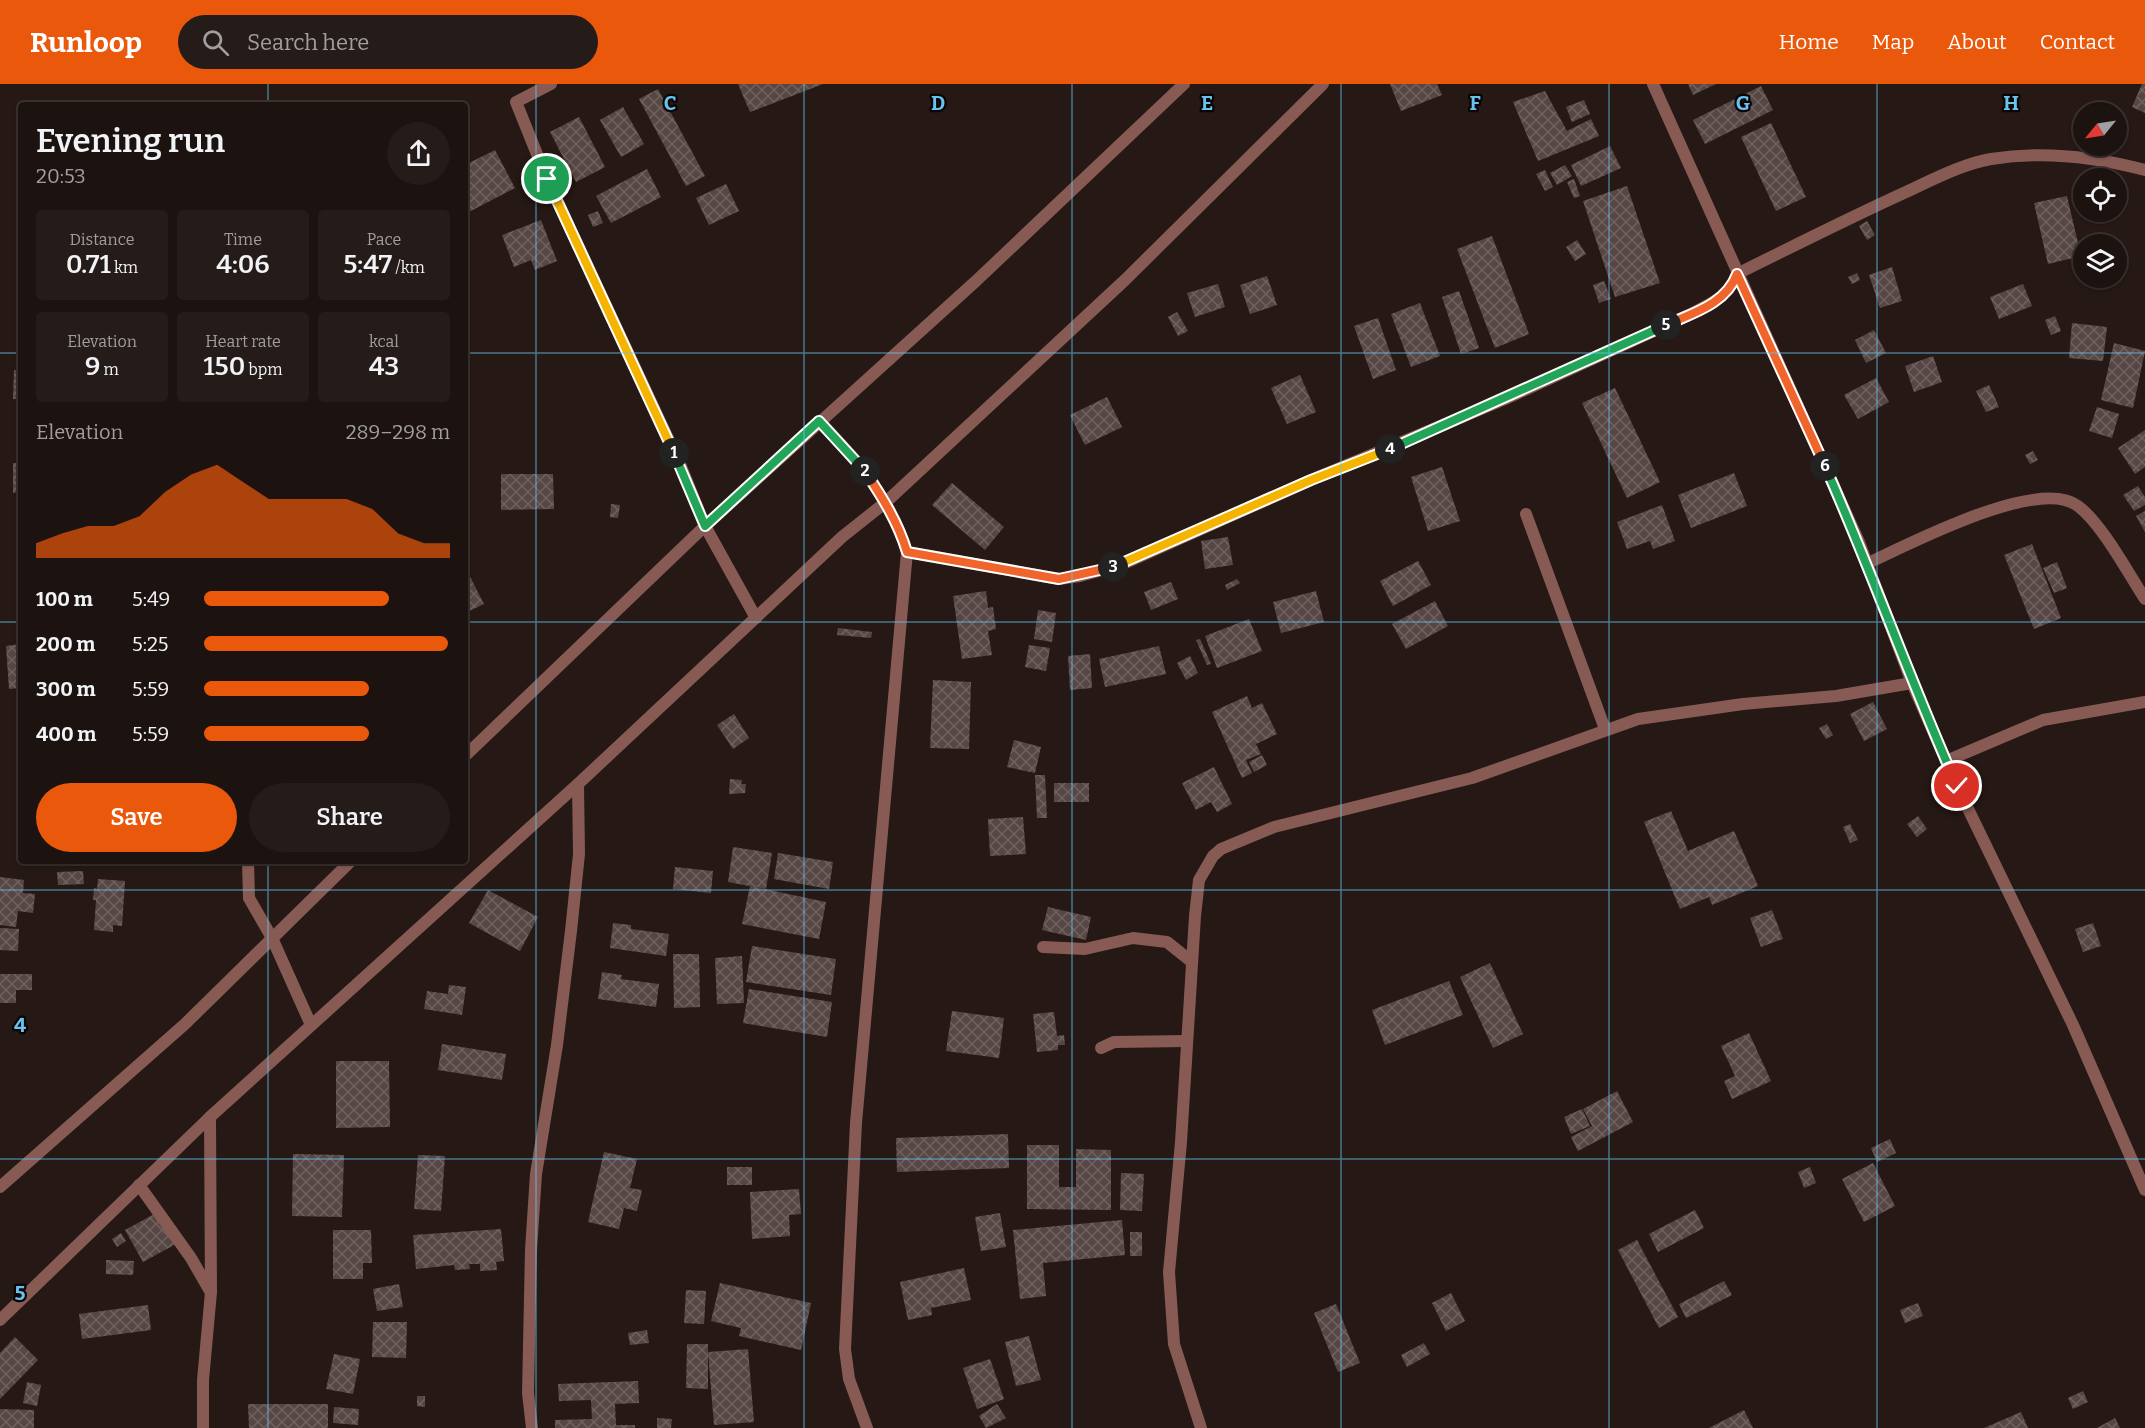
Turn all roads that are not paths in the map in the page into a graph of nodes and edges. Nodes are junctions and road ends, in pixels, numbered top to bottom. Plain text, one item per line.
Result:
1 (550, 84) edge
2 (1184, 84) edge
3 (1323, 84) edge
4 (1653, 84) edge
5 (2145, 170) edge
6 (1737, 274) junction
7 (819, 421) junction
8 (886, 502) junction
9 (1526, 514) dead end
10 (705, 526) junction
11 (907, 552) junction
12 (1868, 563) junction
13 (2145, 598) edge
14 (756, 618) junction
15 (1912, 683) junction
16 (2145, 702) edge
17 (1605, 729) junction
18 (468, 753) edge
19 (1946, 761) junction
20 (578, 784) junction
21 (248, 864) edge
22 (348, 864) edge
23 (272, 938) junction
24 (1043, 947) dead end
25 (1192, 962) junction
26 (311, 1025) junction
27 (1187, 1041) junction
28 (1101, 1048) dead end
29 (210, 1117) junction
30 (139, 1185) junction
31 (0, 1187) edge
32 (2145, 1190) edge
33 (211, 1292) junction
34 (0, 1320) edge
35 (203, 1428) edge
36 (532, 1428) edge
37 (867, 1428) edge
38 (1201, 1428) edge

1 - 10 street
2 - 7 street
3 - 8 street
4 - 6 street
5 - 6 street
6 - 11 street
6 - 12 street
7 - 8 street
7 - 10 street
8 - 11 street
8 - 14 street
9 - 17 street
10 - 14 street
10 - 18 street
11 - 37 street
12 - 13 street
12 - 15 street
14 - 20 street
15 - 17 street
15 - 19 street
16 - 19 street
17 - 25 street
19 - 32 street
20 - 26 street
20 - 36 street
21 - 23 street
22 - 23 street
23 - 26 street
23 - 31 street
24 - 25 street
25 - 27 street
26 - 29 street
27 - 28 street
27 - 38 street
29 - 30 street
29 - 33 street
30 - 33 street
30 - 34 street
33 - 35 street

